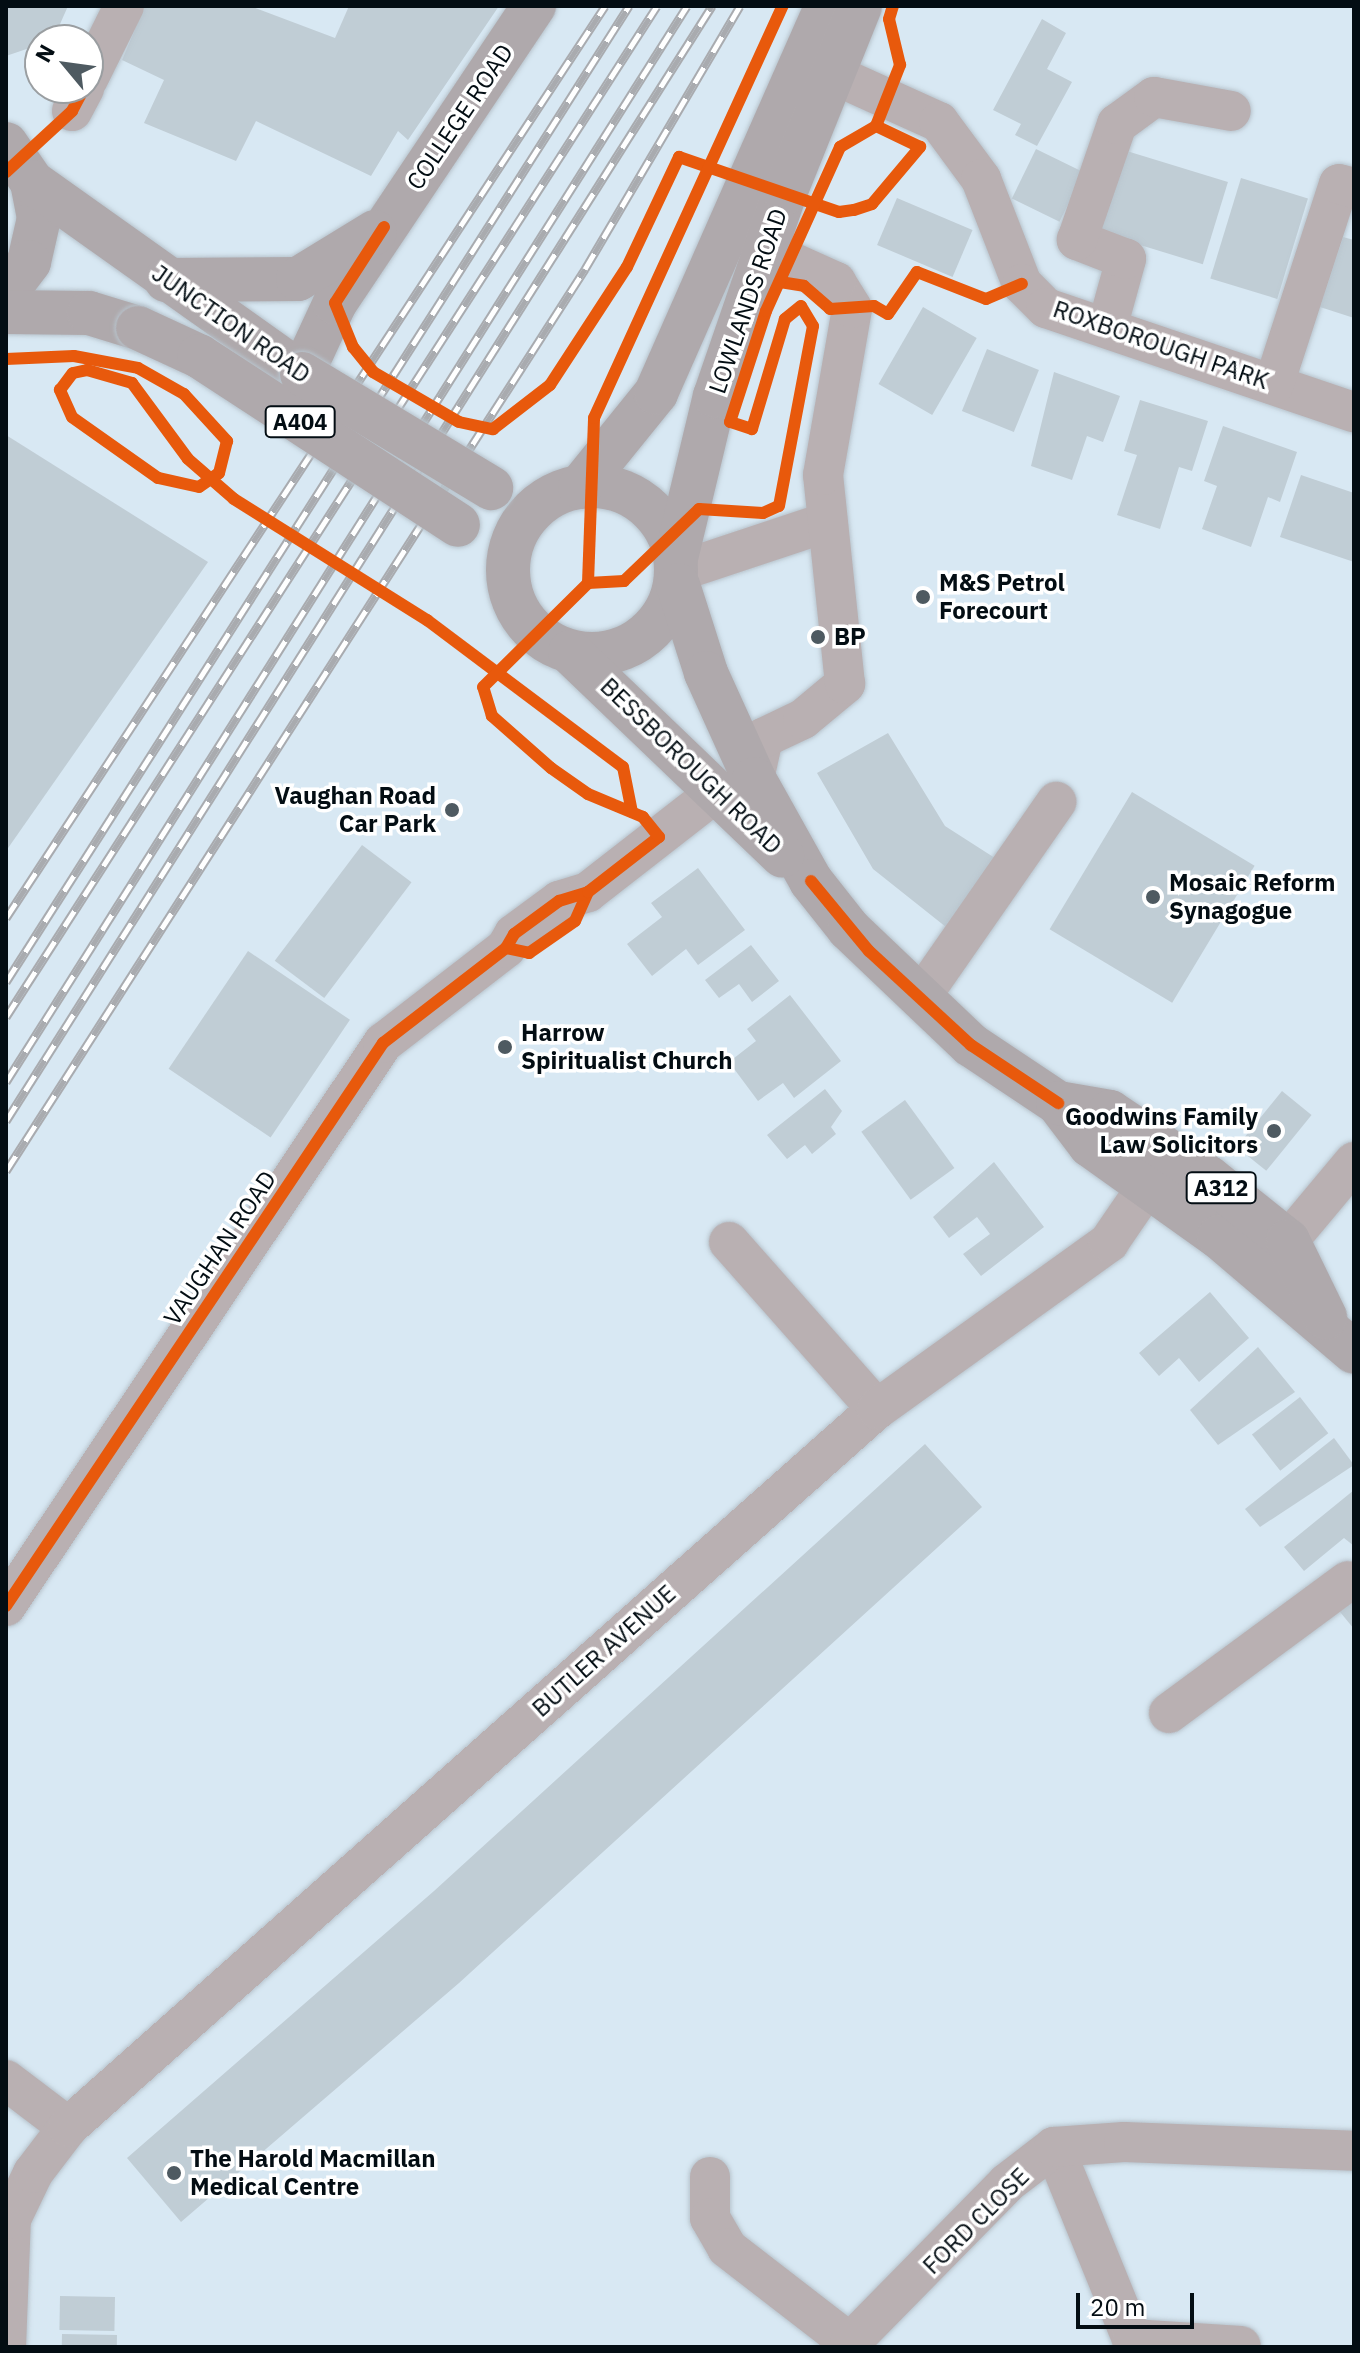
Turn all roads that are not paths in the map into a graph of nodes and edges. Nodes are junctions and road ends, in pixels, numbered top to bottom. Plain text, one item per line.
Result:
1 (124, 6) edge
2 (534, 6) edge
3 (827, 6) edge
4 (860, 6) edge
5 (104, 46) edge
6 (816, 66) junction
7 (1231, 111) dead end
8 (6, 144) edge
9 (32, 182) junction
10 (1354, 188) edge
11 (384, 227) junction
12 (723, 231) junction
13 (765, 250) junction
14 (166, 280) junction
15 (6, 293) edge
16 (6, 312) edge
17 (1107, 328) junction
18 (302, 374) junction
19 (1274, 384) junction
20 (1354, 412) edge
21 (575, 488) junction
22 (824, 523) junction
23 (677, 572) junction
24 (506, 581) junction
25 (570, 652) junction
26 (734, 786) junction
27 (1056, 802) dead end
28 (920, 998) junction
29 (1058, 1103) junction
30 (1354, 1162) edge
31 (1146, 1188) junction
32 (1288, 1241) junction
33 (729, 1242) dead end
34 (1344, 1342) edge
35 (877, 1409) junction
36 (1348, 1581) dead end
37 (6, 1606) edge
38 (1169, 1713) dead end
39 (6, 2080) edge
40 (68, 2127) junction
41 (1054, 2147) junction
42 (1354, 2151) edge
43 (710, 2177) dead end
44 (1241, 2346) edge
45 (6, 2347) edge

1 - 5 street
2 - 11 main road, COLLEGE ROAD
3 - 6 main road, LOWLANDS ROAD
4 - 6 main road, LOWLANDS ROAD
6 - 12 main road, LOWLANDS ROAD
6 - 13 main road, LOWLANDS ROAD
6 - 17 street, ROXBOROUGH PARK
7 - 17 street
8 - 9 main road
9 - 14 main road, JUNCTION ROAD / A404
9 - 15 main road
10 - 19 street
11 - 14 main road, COLLEGE ROAD
11 - 18 main road, COLLEGE ROAD
12 - 13 main road
12 - 21 main road, LOWLANDS ROAD
13 - 22 street
13 - 23 main road, LOWLANDS ROAD
14 - 18 main road, JUNCTION ROAD / A404
16 - 24 main road, JUNCTION ROAD / A404, bridge
17 - 19 street, ROXBOROUGH PARK
18 - 21 main road, JUNCTION ROAD / A404, bridge
19 - 20 street, ROXBOROUGH PARK
21 - 23 main road
21 - 24 main road
22 - 23 street
22 - 26 street
23 - 25 main road
23 - 26 main road, BESSBOROUGH ROAD
24 - 25 main road
25 - 26 main road, BESSBOROUGH ROAD
26 - 28 main road, BESSBOROUGH ROAD / A312
26 - 37 street, VAUGHAN ROAD
27 - 28 street
28 - 29 main road, BESSBOROUGH ROAD / A312
29 - 31 main road, BESSBOROUGH ROAD / A312
29 - 32 main road, BESSBOROUGH ROAD / A312
30 - 32 street
31 - 34 main road, BESSBOROUGH ROAD / A312
31 - 35 street, BUTLER AVENUE
32 - 34 main road, BESSBOROUGH ROAD / A312
33 - 35 street
35 - 40 street, BUTLER AVENUE
36 - 38 street
39 - 40 street
40 - 45 street, BUTLER AVENUE
41 - 42 street
41 - 43 street, FORD CLOSE
41 - 44 street

